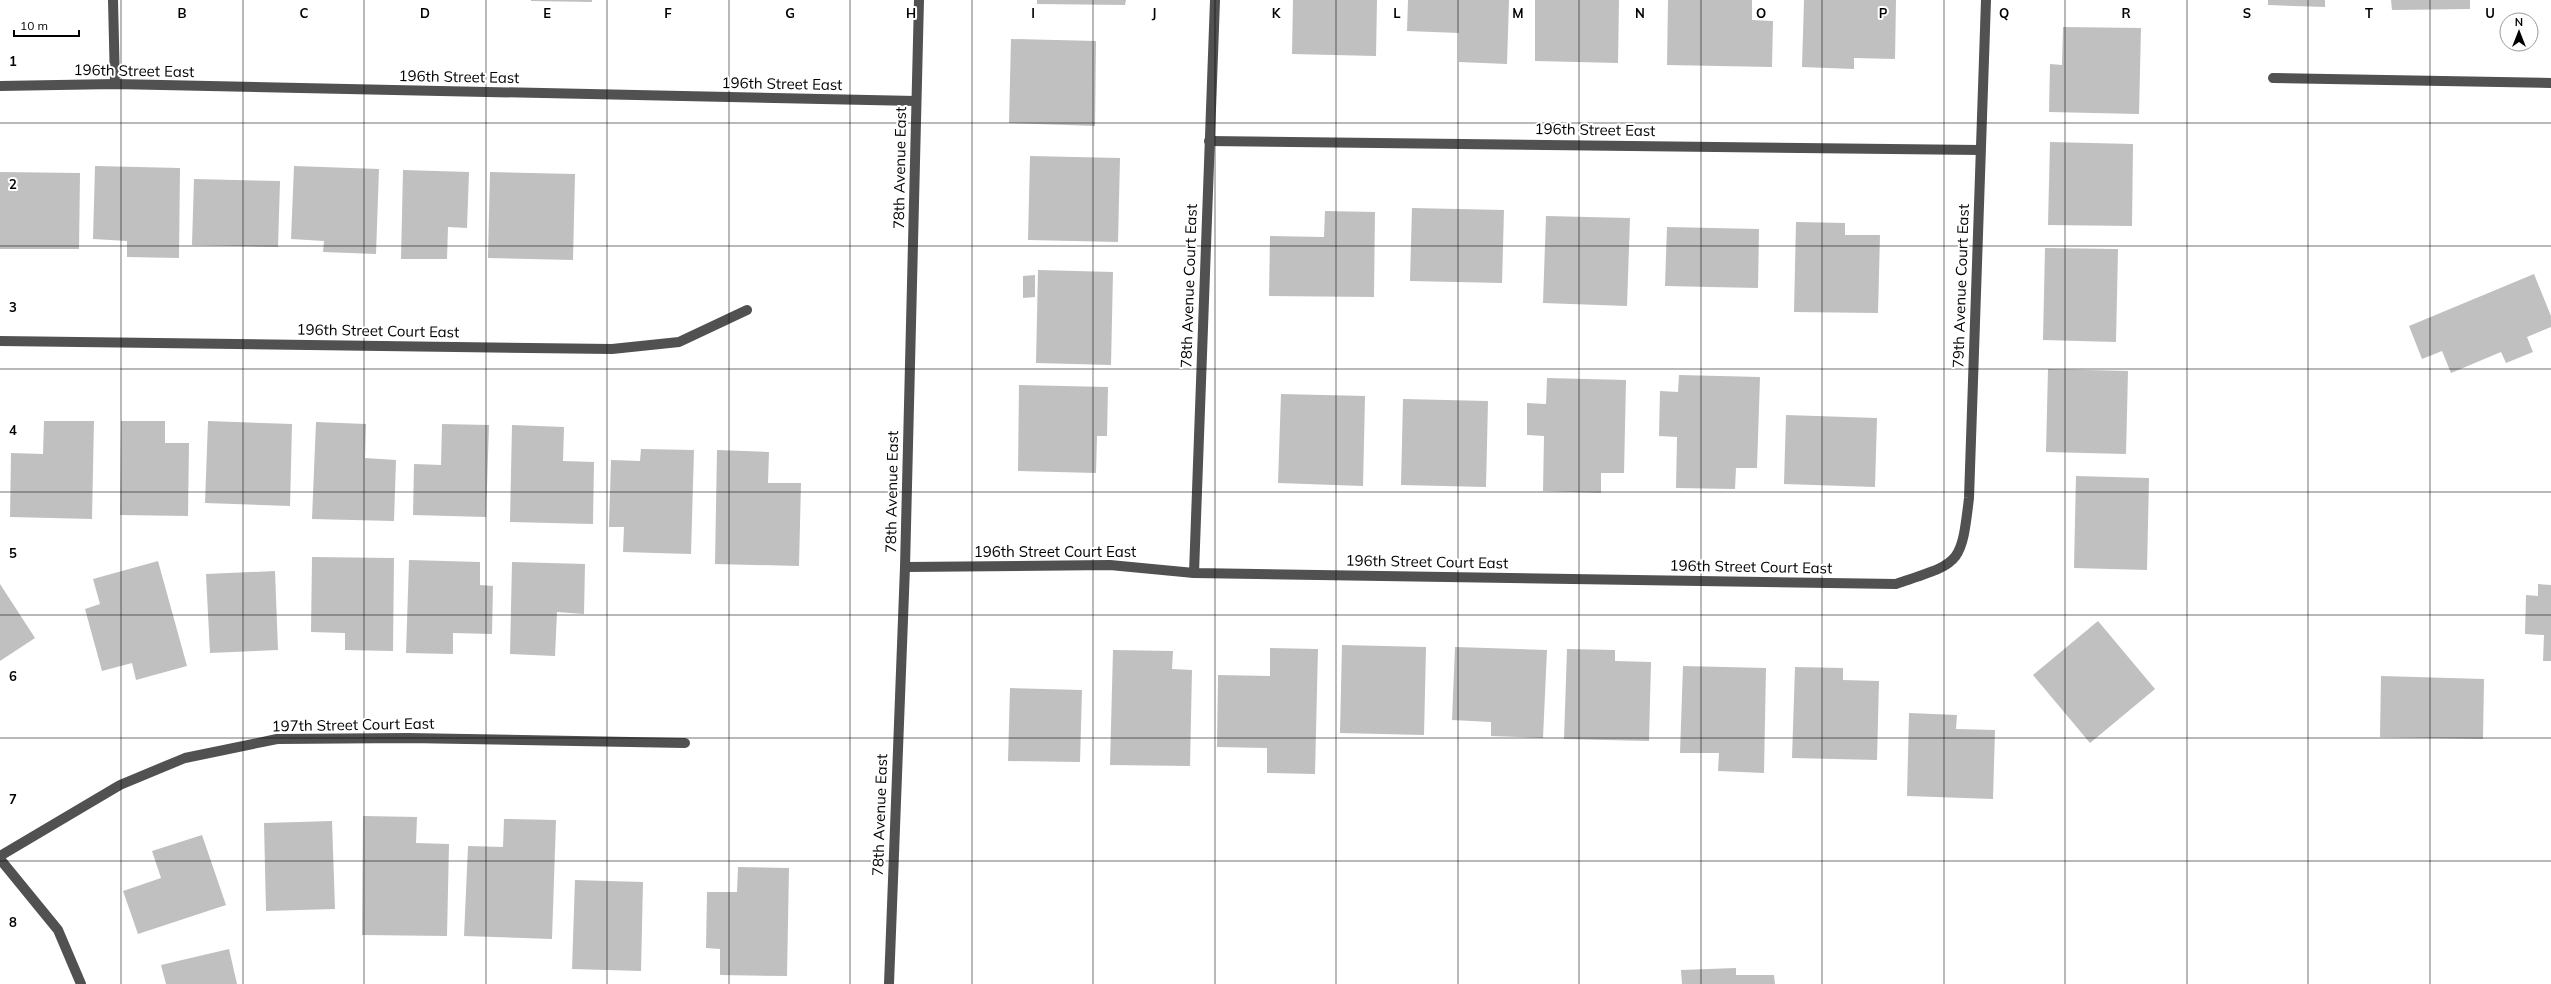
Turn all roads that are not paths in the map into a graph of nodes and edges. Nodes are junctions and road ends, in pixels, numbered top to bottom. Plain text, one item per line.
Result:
1 (113, 0) edge
2 (919, 0) edge
3 (1215, 0) edge
4 (1986, 0) edge
5 (2273, 78) dead end
6 (2551, 83) edge
7 (115, 84) junction
8 (0, 86) edge
9 (916, 101) junction
10 (1209, 141) junction
11 (1980, 150) junction
12 (747, 310) dead end
13 (0, 341) edge
14 (905, 567) junction
15 (1946, 567) joint
16 (1194, 573) junction
17 (685, 743) dead end
18 (0, 858) edge
19 (81, 984) edge
20 (889, 984) edge

1 - 7 street
2 - 9 street, 78th Avenue East
3 - 10 street, 78th Avenue Court East
4 - 11 street, 79th Avenue Court East
5 - 6 street
7 - 8 street, 196th Street East
7 - 9 street, 196th Street East
9 - 14 street, 78th Avenue East
10 - 11 street, 196th Street East
10 - 16 street, 78th Avenue Court East
11 - 15 street, 79th Avenue Court East
12 - 13 street, 196th Street Court East
14 - 16 street, 196th Street Court East
14 - 20 street, 78th Avenue East
15 - 16 street, 196th Street Court East
17 - 18 street, 197th Street Court East
18 - 19 street

